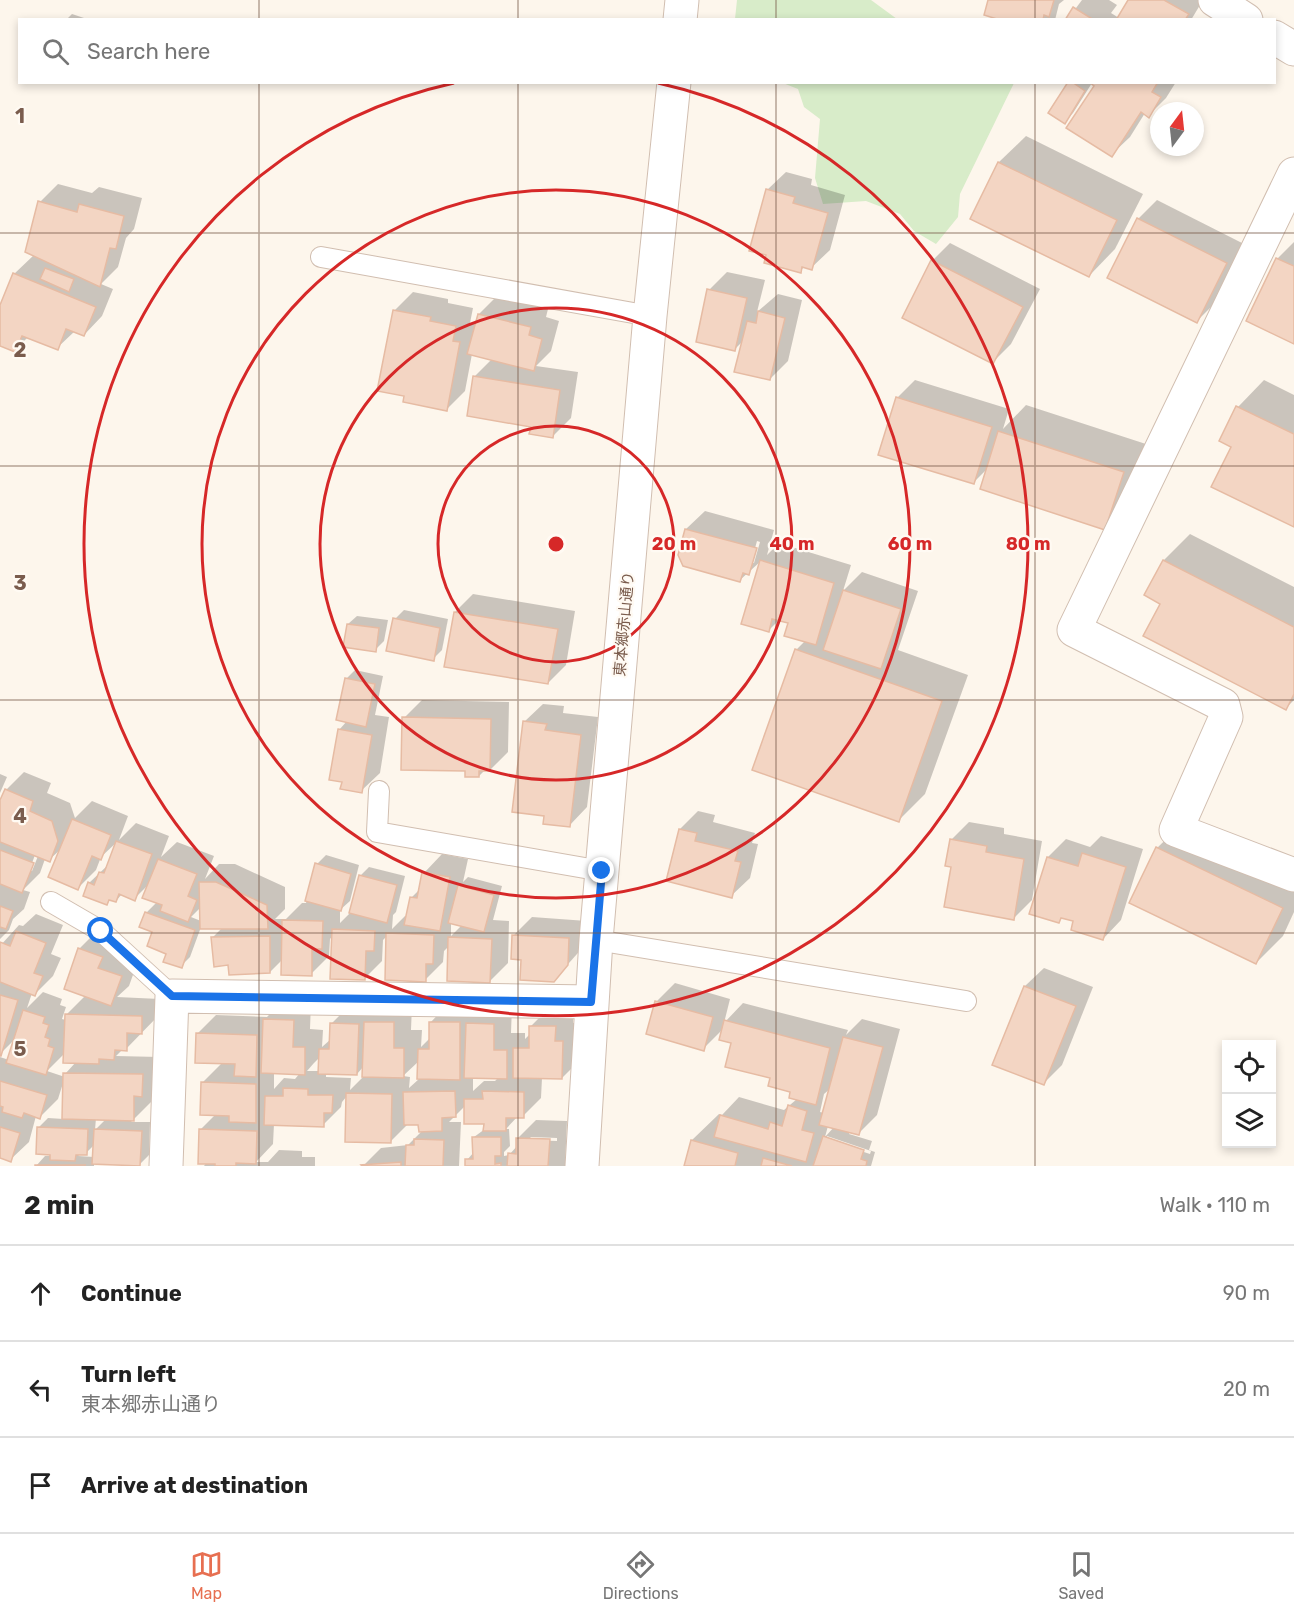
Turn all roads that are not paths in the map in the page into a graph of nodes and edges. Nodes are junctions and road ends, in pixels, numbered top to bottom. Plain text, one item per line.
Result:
1 (682, 0) edge
2 (1215, 0) edge
3 (680, 18) edge
4 (1243, 18) edge
5 (1276, 38) edge
6 (1294, 49) edge
7 (674, 84) edge
8 (1294, 174) edge
9 (321, 257) dead end
10 (650, 316) junction
11 (380, 791) dead end
12 (602, 871) junction
13 (1294, 875) edge
14 (51, 902) dead end
15 (596, 940) junction
16 (172, 996) junction
17 (966, 1000) dead end
18 (591, 1002) junction
19 (166, 1166) edge
20 (582, 1166) edge

1 - 3 street
2 - 4 street
5 - 6 street
7 - 10 street, 東本郷赤山通り
8 - 13 street
9 - 10 lane
10 - 12 street, 東本郷赤山通り
11 - 12 lane
12 - 15 street, 東本郷赤山通り
14 - 16 lane
15 - 17 lane
15 - 18 street, 東本郷赤山通り
16 - 18 street
16 - 19 street
18 - 20 street, 東本郷赤山通り

